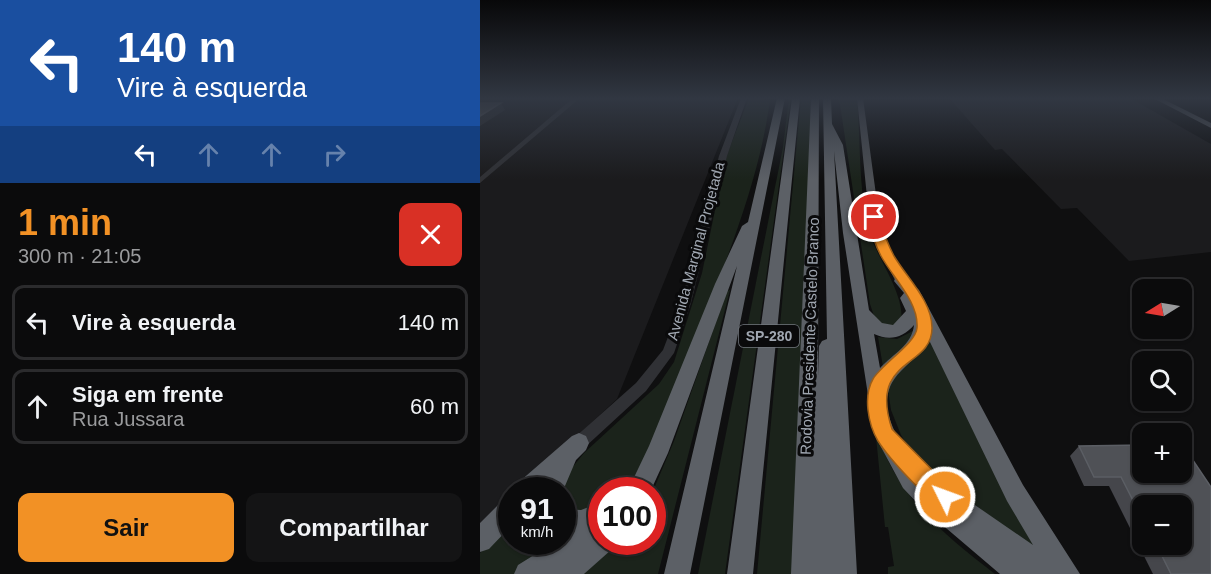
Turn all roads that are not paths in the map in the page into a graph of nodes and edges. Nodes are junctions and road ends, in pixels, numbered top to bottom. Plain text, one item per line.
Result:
1 (546, 125) edge
2 (734, 125) edge
3 (775, 125) edge
4 (793, 125) edge
5 (814, 125) edge
6 (863, 125) edge
7 (829, 126) joint
8 (480, 181) edge
9 (761, 196) junction
10 (834, 254) junction
11 (901, 281) junction
12 (862, 310) junction
13 (923, 311) junction
14 (876, 398) junction
15 (884, 435) junction
16 (579, 442) junction
17 (541, 477) edge
18 (557, 477) edge
19 (645, 477) edge
20 (498, 521) edge
21 (588, 535) edge
22 (480, 540) edge
23 (588, 553) edge
24 (527, 574) edge
25 (565, 574) edge
26 (677, 574) edge
27 (740, 574) edge
28 (804, 574) edge
29 (820, 574) edge
30 (844, 574) edge
31 (1020, 574) edge
32 (1049, 574) edge
33 (1067, 574) edge

1 - 8 street
2 - 16 street, Avenida Marginal Projetada
3 - 9 highway
4 - 27 highway, Rodovia Presidente Castelo Branco / SP-280
5 - 28 highway, Rodovia Presidente Castelo Branco / SP-280
6 - 11 main road
7 - 10 highway
7 - 12 highway
9 - 19 highway
9 - 26 highway
10 - 29 highway
10 - 30 highway
11 - 12 highway
11 - 13 highway
12 - 14 highway
13 - 14 highway
13 - 33 highway
14 - 15 highway
15 - 31 highway
15 - 32 highway
16 - 17 highway
16 - 18 highway
20 - 22 highway
21 - 24 highway
23 - 25 highway

